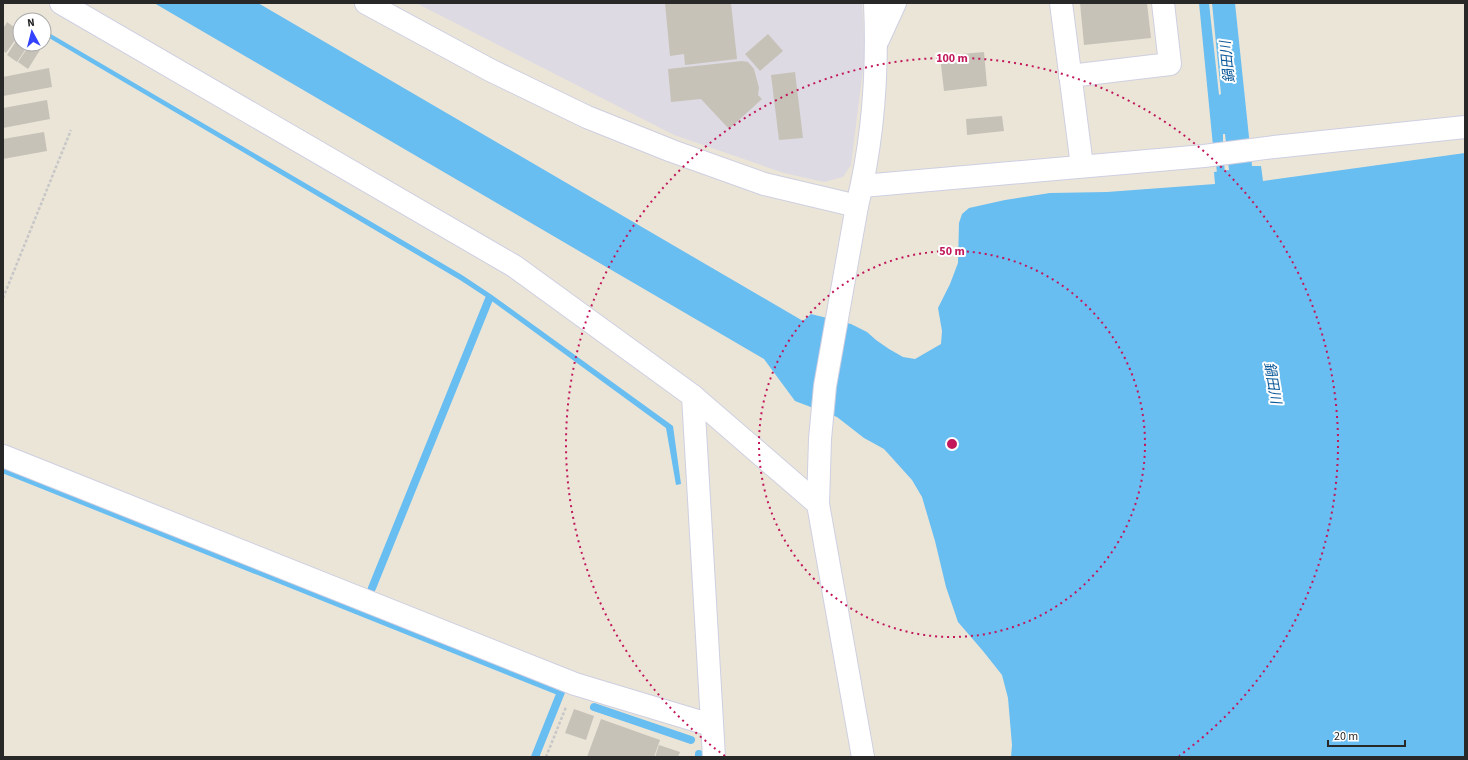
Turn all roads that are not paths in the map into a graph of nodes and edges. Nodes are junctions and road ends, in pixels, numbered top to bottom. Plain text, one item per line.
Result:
1 (61, 3) edge
2 (366, 3) edge
3 (875, 3) edge
4 (895, 3) edge
5 (1061, 3) edge
6 (1163, 3) edge
7 (876, 43) junction
8 (1070, 76) junction
9 (1465, 127) edge
10 (1082, 166) junction
11 (860, 196) junction
12 (693, 396) junction
13 (3, 456) edge
14 (818, 504) junction
15 (711, 725) junction
16 (714, 757) edge
17 (863, 757) edge

1 - 12 street
2 - 11 street
3 - 7 street
4 - 7 street
5 - 8 street
6 - 8 street
7 - 11 street
8 - 10 street
9 - 10 street
10 - 11 street
11 - 14 street
12 - 14 street
12 - 15 street
13 - 15 street
14 - 17 street
15 - 16 street

